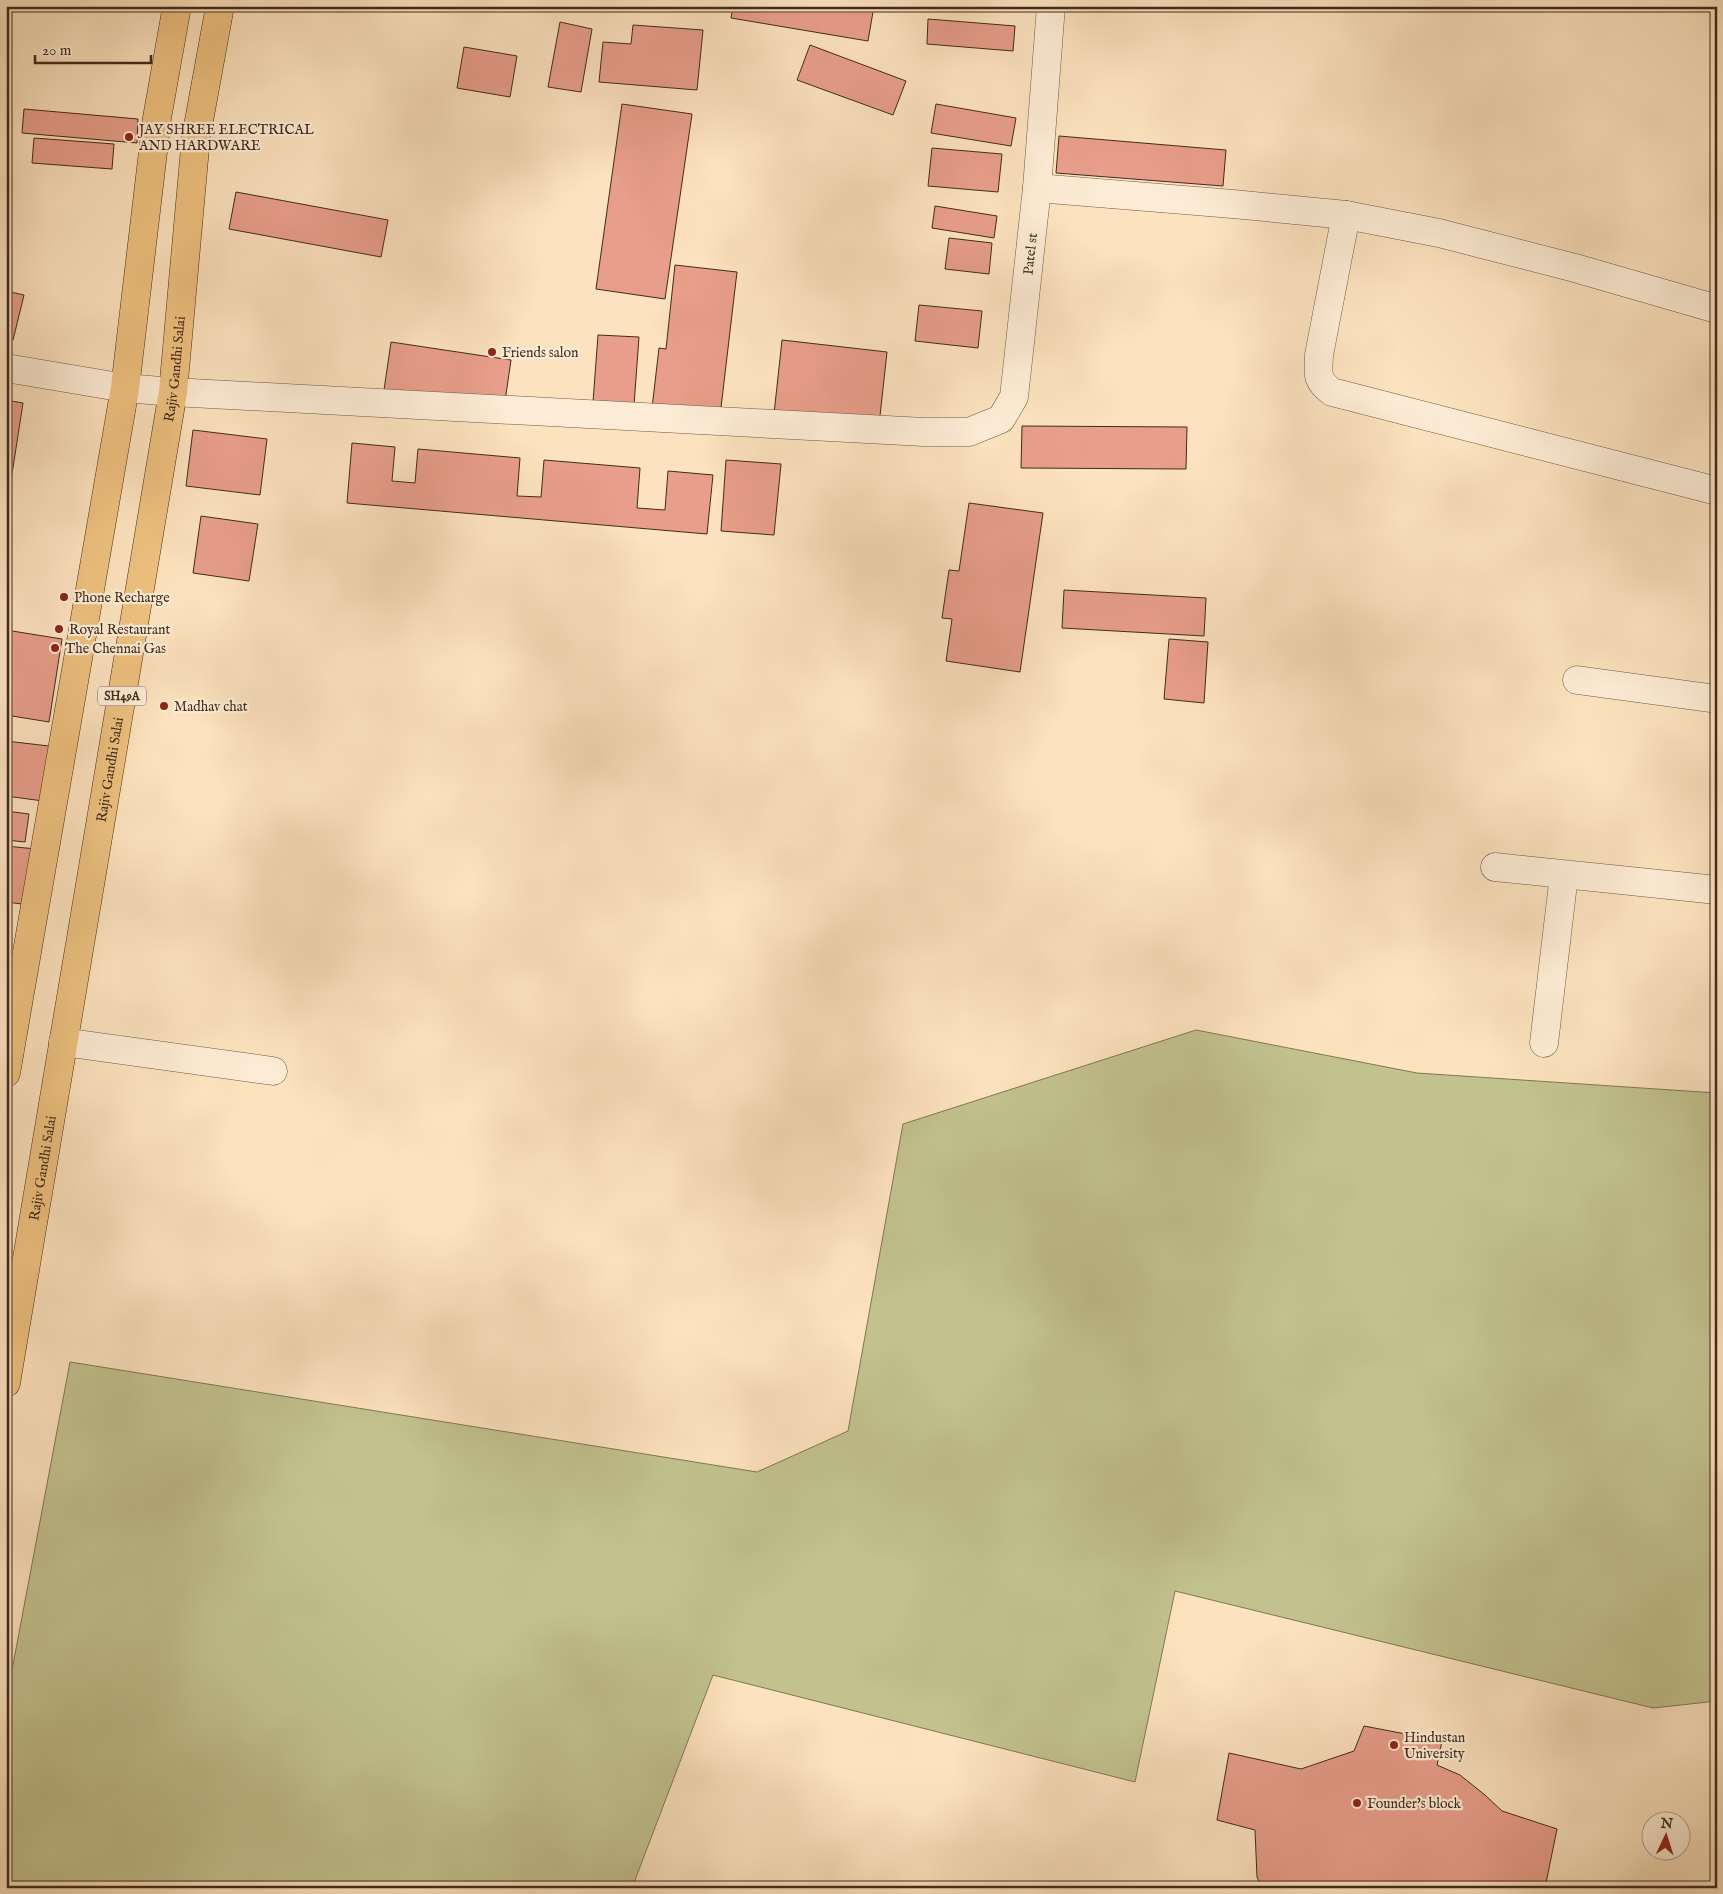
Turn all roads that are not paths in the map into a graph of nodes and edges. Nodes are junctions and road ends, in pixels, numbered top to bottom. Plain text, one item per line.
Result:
1 (177, 6) edge
2 (220, 6) edge
3 (1051, 6) edge
4 (1037, 188) junction
5 (1346, 215) junction
6 (1717, 308) edge
7 (6, 368) edge
8 (125, 388) junction
9 (173, 392) junction
10 (1717, 492) edge
11 (1577, 680) dead end
12 (1717, 699) edge
13 (1495, 867) dead end
14 (1564, 875) junction
15 (1717, 890) edge
16 (64, 1042) junction
17 (1544, 1043) dead end
18 (273, 1071) dead end
19 (6, 1073) edge
20 (6, 1383) edge

1 - 8 main road
2 - 9 main road, Rajiv Gandhi Salai / SH49A
3 - 4 street, Patel st
4 - 5 street
4 - 9 street, Patel st
5 - 6 street
5 - 10 street
7 - 8 street, Patel st
8 - 9 street, Patel st
8 - 19 main road
9 - 16 main road, Rajiv Gandhi Salai / SH49A
11 - 12 street
13 - 14 street
14 - 15 street
14 - 17 street
16 - 18 street
16 - 20 main road, Rajiv Gandhi Salai / SH49A

